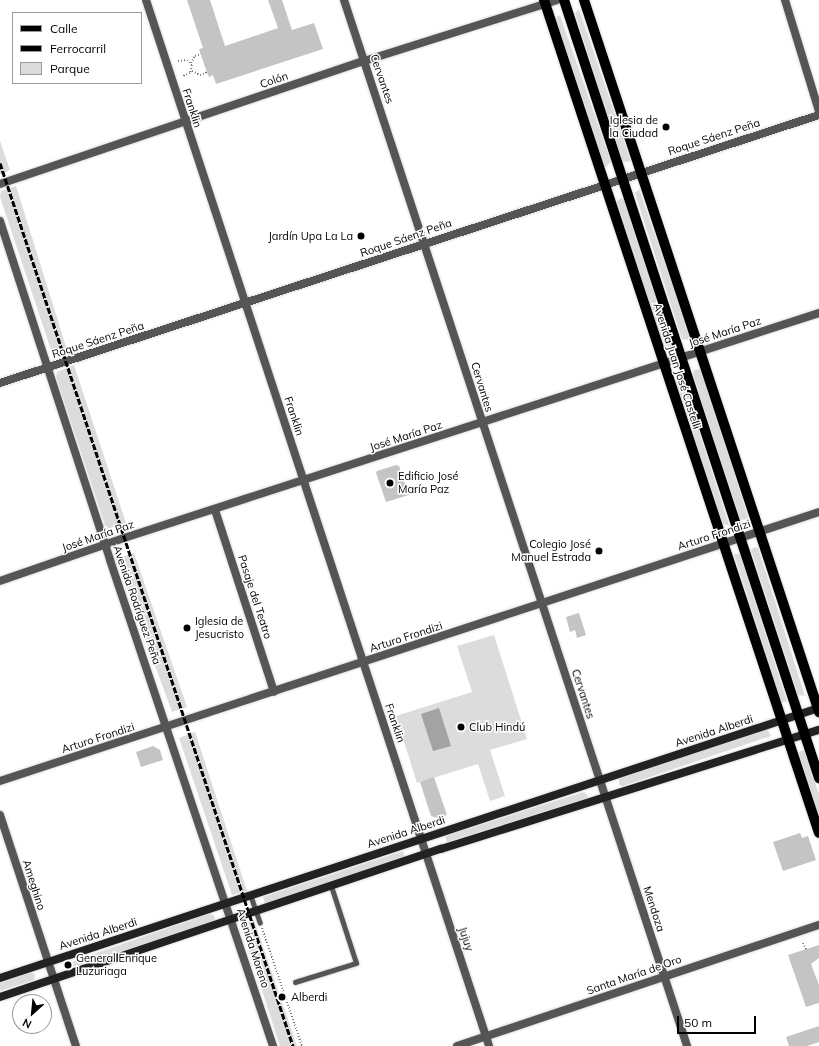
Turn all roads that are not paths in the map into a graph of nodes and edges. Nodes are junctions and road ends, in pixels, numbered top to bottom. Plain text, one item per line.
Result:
1 (146, 0) edge
2 (344, 0) edge
3 (557, 0) edge
4 (564, 0) edge
5 (584, 0) edge
6 (784, 0) edge
7 (544, 2) edge
8 (364, 61) junction
9 (819, 111) edge
10 (819, 115) edge
11 (184, 123) junction
12 (641, 172) junction
13 (623, 178) junction
14 (0, 184) edge
15 (604, 184) junction
16 (0, 221) edge
17 (425, 242) junction
18 (247, 303) junction
19 (819, 314) edge
20 (701, 351) junction
21 (683, 358) junction
22 (664, 364) junction
23 (48, 367) junction
24 (0, 383) edge
25 (482, 423) junction
26 (304, 481) junction
27 (215, 510) junction
28 (819, 512) edge
29 (758, 532) junction
30 (740, 538) junction
31 (105, 544) junction
32 (722, 544) junction
33 (0, 581) edge
34 (542, 605) junction
35 (363, 662) junction
36 (274, 692) junction
37 (818, 710) edge
38 (799, 715) junction
39 (782, 720) junction
40 (167, 727) junction
41 (819, 730) edge
42 (805, 734) junction
43 (789, 740) junction
44 (819, 778) edge
45 (600, 780) junction
46 (0, 781) edge
47 (606, 798) junction
48 (0, 815) edge
49 (819, 833) edge
50 (422, 838) junction
51 (427, 854) junction
52 (331, 886) junction
53 (251, 896) junction
54 (227, 903) junction
55 (256, 912) junction
56 (232, 919) junction
57 (260, 922) road end
58 (819, 925) edge
59 (47, 963) junction
60 (664, 976) junction
61 (0, 978) edge
62 (53, 980) junction
63 (295, 982) dead end
64 (0, 997) edge
65 (486, 1037) junction
66 (76, 1046) edge
67 (273, 1046) edge
68 (457, 1046) edge
69 (489, 1046) edge
70 (687, 1046) edge

1 - 11 street, Franklin
2 - 8 street, Cervantes
3 - 7 street, Colón
4 - 13 main road, Avenida Juan José Castelli
5 - 12 main road
6 - 9 street
7 - 8 street, Colón
7 - 15 main road, Avenida Juan José Castelli
8 - 11 street, Colón
8 - 17 street, Cervantes
10 - 12 street, Roque Sáenz Peña
11 - 14 street, Colón
11 - 18 street, Franklin
12 - 13 street, Roque Sáenz Peña
12 - 20 main road
13 - 15 street, Roque Sáenz Peña
13 - 21 main road, Avenida Juan José Castelli
15 - 17 street, Roque Sáenz Peña
15 - 22 main road, Avenida Juan José Castelli
16 - 23 street, Avenida Rodríguez Peña
17 - 18 street, Roque Sáenz Peña
17 - 25 street, Cervantes
18 - 23 street, Roque Sáenz Peña
18 - 26 street, Franklin
19 - 20 street, José María Paz
20 - 21 street, José María Paz
20 - 29 main road
21 - 22 street, José María Paz
21 - 30 main road, Avenida Juan José Castelli
22 - 25 street, José María Paz
22 - 32 main road, Avenida Juan José Castelli
23 - 24 street, Roque Sáenz Peña
23 - 31 street, Avenida Rodríguez Peña
25 - 26 street, José María Paz
25 - 34 street, Cervantes
26 - 27 street, José María Paz
26 - 35 street, Franklin
27 - 31 street, José María Paz
27 - 36 street, Pasaje del Teatro
28 - 29 street, Arturo Frondizi
29 - 30 street, Arturo Frondizi
29 - 37 main road
30 - 32 street, Arturo Frondizi
30 - 38 main road, Avenida Juan José Castelli
31 - 33 street, José María Paz
31 - 40 street, Avenida Rodríguez Peña
32 - 34 street, Arturo Frondizi
32 - 39 main road, Avenida Juan José Castelli
34 - 35 street, Arturo Frondizi
34 - 45 street, Cervantes
35 - 36 street, Arturo Frondizi
35 - 50 street, Franklin
36 - 40 street, Arturo Frondizi
37 - 38 main road, Avenida Alberdi
38 - 39 main road, Avenida Alberdi
38 - 42 main road, Avenida Juan José Castelli
39 - 43 main road, Avenida Juan José Castelli
39 - 45 main road, Avenida Alberdi
40 - 46 street, Arturo Frondizi
40 - 54 street, Avenida Rodríguez Peña
41 - 42 main road
42 - 43 main road
42 - 44 main road, Avenida Juan José Castelli
43 - 47 main road
43 - 49 main road, Avenida Juan José Castelli
45 - 47 street, Mendoza
45 - 50 main road, Avenida Alberdi
47 - 51 main road
47 - 60 street, Mendoza
48 - 59 street, Ameghino
50 - 51 street, Jujuy
50 - 53 main road, Avenida Alberdi
51 - 52 main road
51 - 65 street, Jujuy
52 - 55 main road
52 - 63 lane
53 - 54 main road, Avenida Alberdi
53 - 55 lane, Avenida Moreno
54 - 56 street, Avenida Moreno
54 - 59 main road, Avenida Alberdi
55 - 56 main road
55 - 57 lane, Avenida Moreno
56 - 62 main road
56 - 67 street, Avenida Moreno
58 - 60 street, Santa María de Oro
59 - 61 main road, Avenida Alberdi
59 - 62 street, Ameghino
60 - 65 street, Santa María de Oro
60 - 70 street, Mendoza
62 - 64 main road
62 - 66 street, Ameghino
65 - 68 street, Santa María de Oro
65 - 69 street, Jujuy

